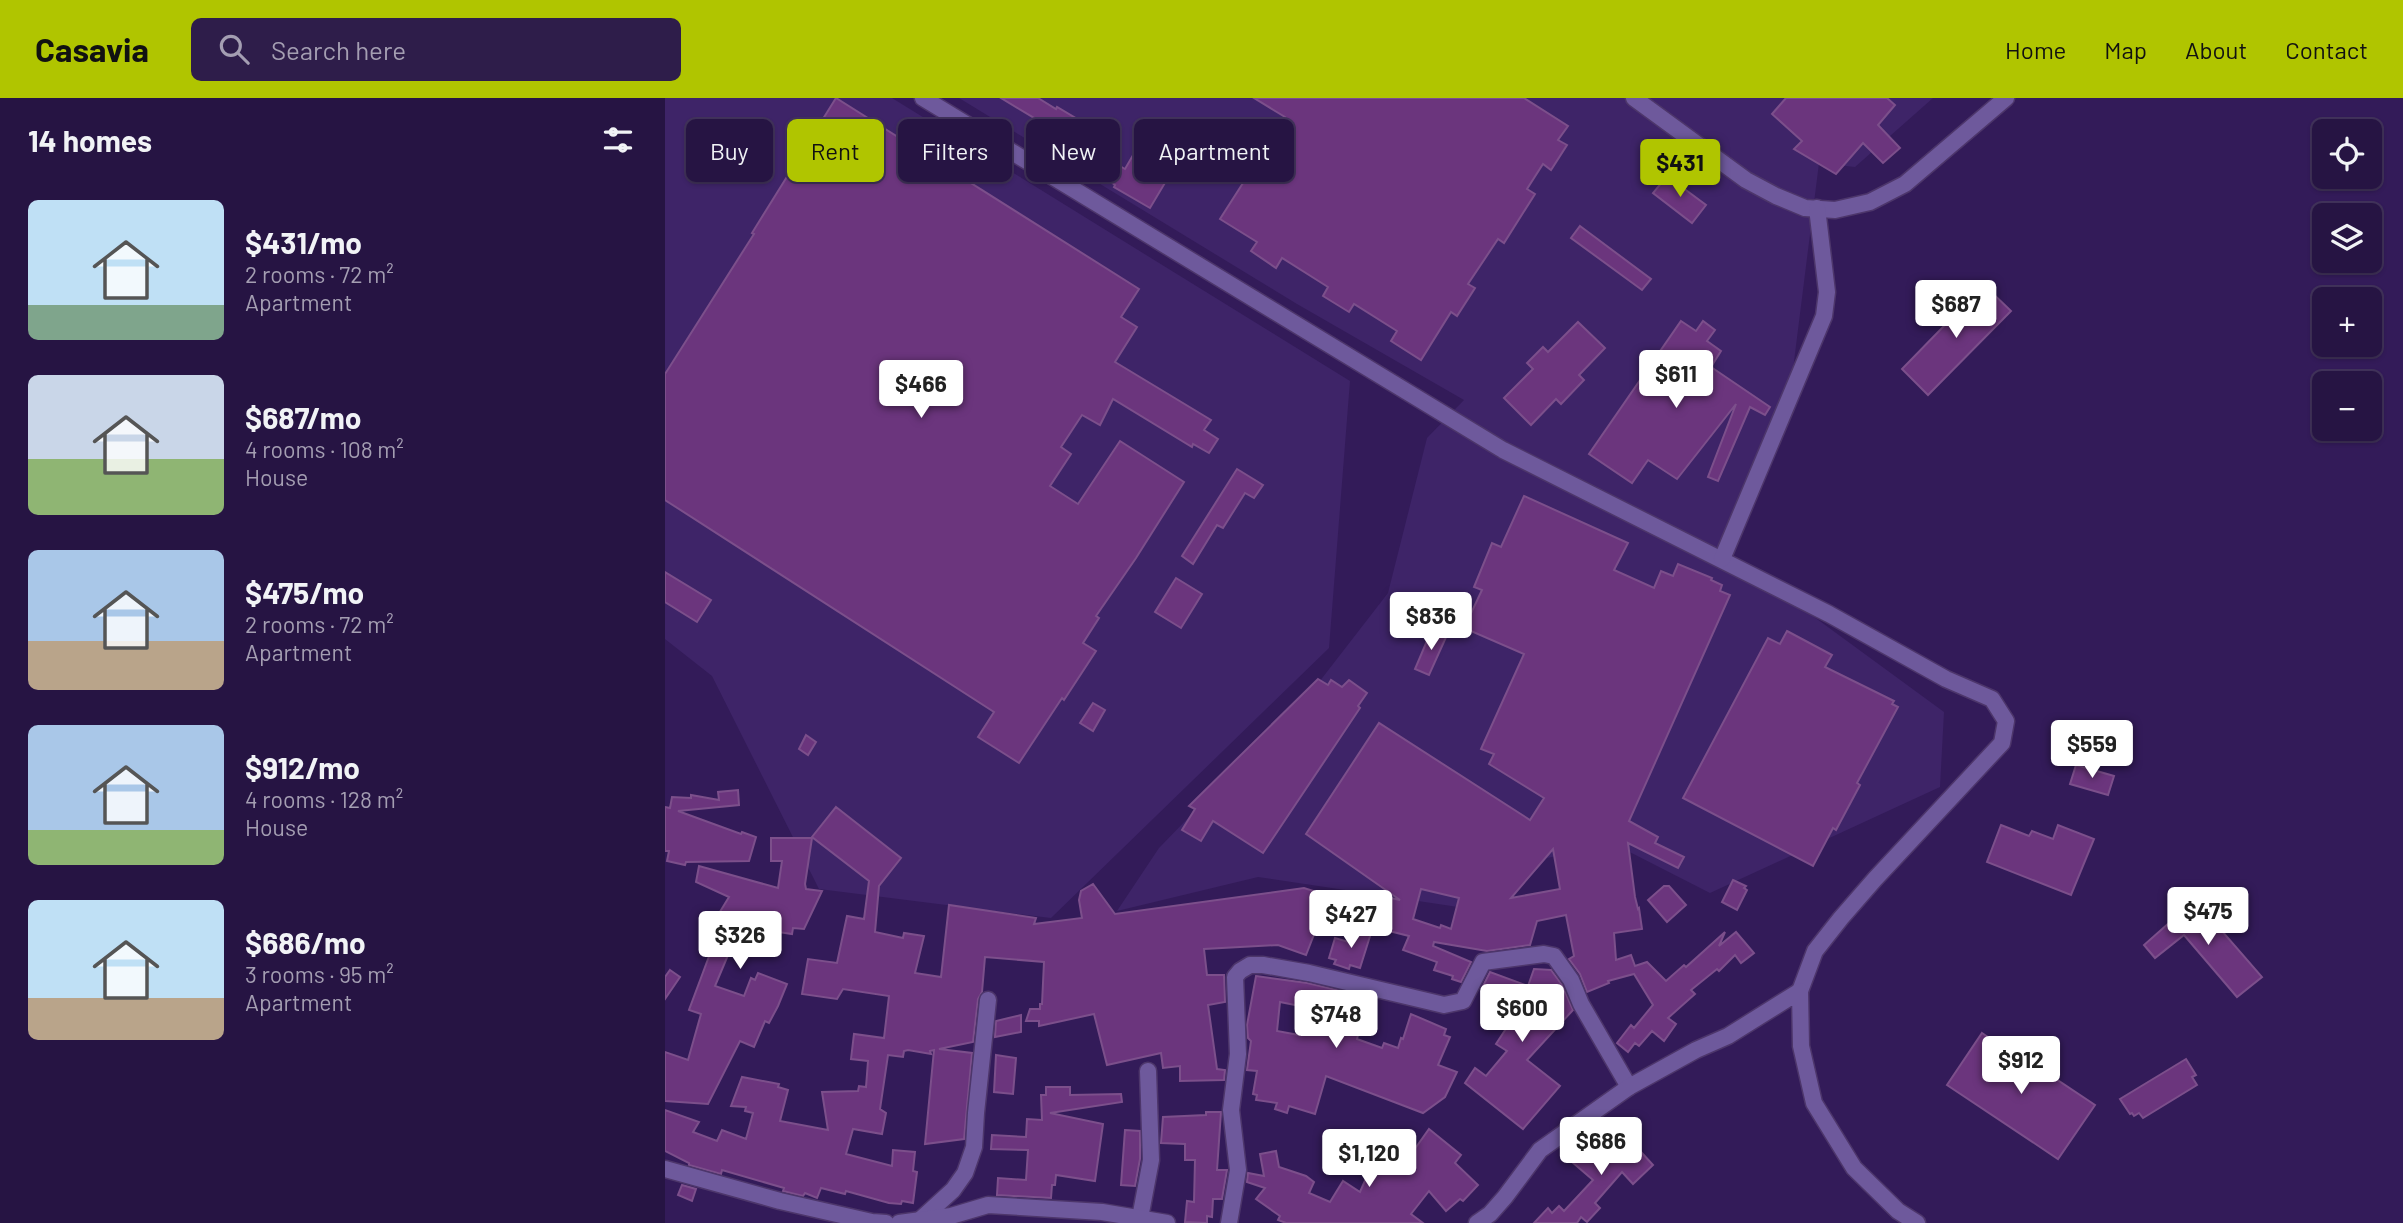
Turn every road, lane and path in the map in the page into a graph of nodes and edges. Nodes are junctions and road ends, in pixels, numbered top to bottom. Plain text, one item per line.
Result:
1 (923, 98) edge
2 (1634, 98) edge
3 (2006, 98) edge
4 (1817, 208) junction
5 (1722, 559) junction
6 (1800, 991) junction
7 (988, 1000) dead end
8 (1148, 1071) dead end
9 (1629, 1087) junction
10 (665, 1168) edge
11 (1087, 1218) edge
12 (1140, 1218) junction
13 (919, 1221) junction
14 (886, 1223) edge
15 (899, 1223) edge
16 (1167, 1223) edge
17 (1229, 1223) edge
18 (1478, 1223) edge
19 (1917, 1223) edge

1 - 5 street
2 - 4 street
3 - 4 street
4 - 5 street
5 - 6 street
6 - 9 street
6 - 19 street
7 - 13 street
8 - 12 street
9 - 17 street
9 - 18 street
10 - 14 street
11 - 12 street
11 - 13 street
12 - 16 street
13 - 15 street

